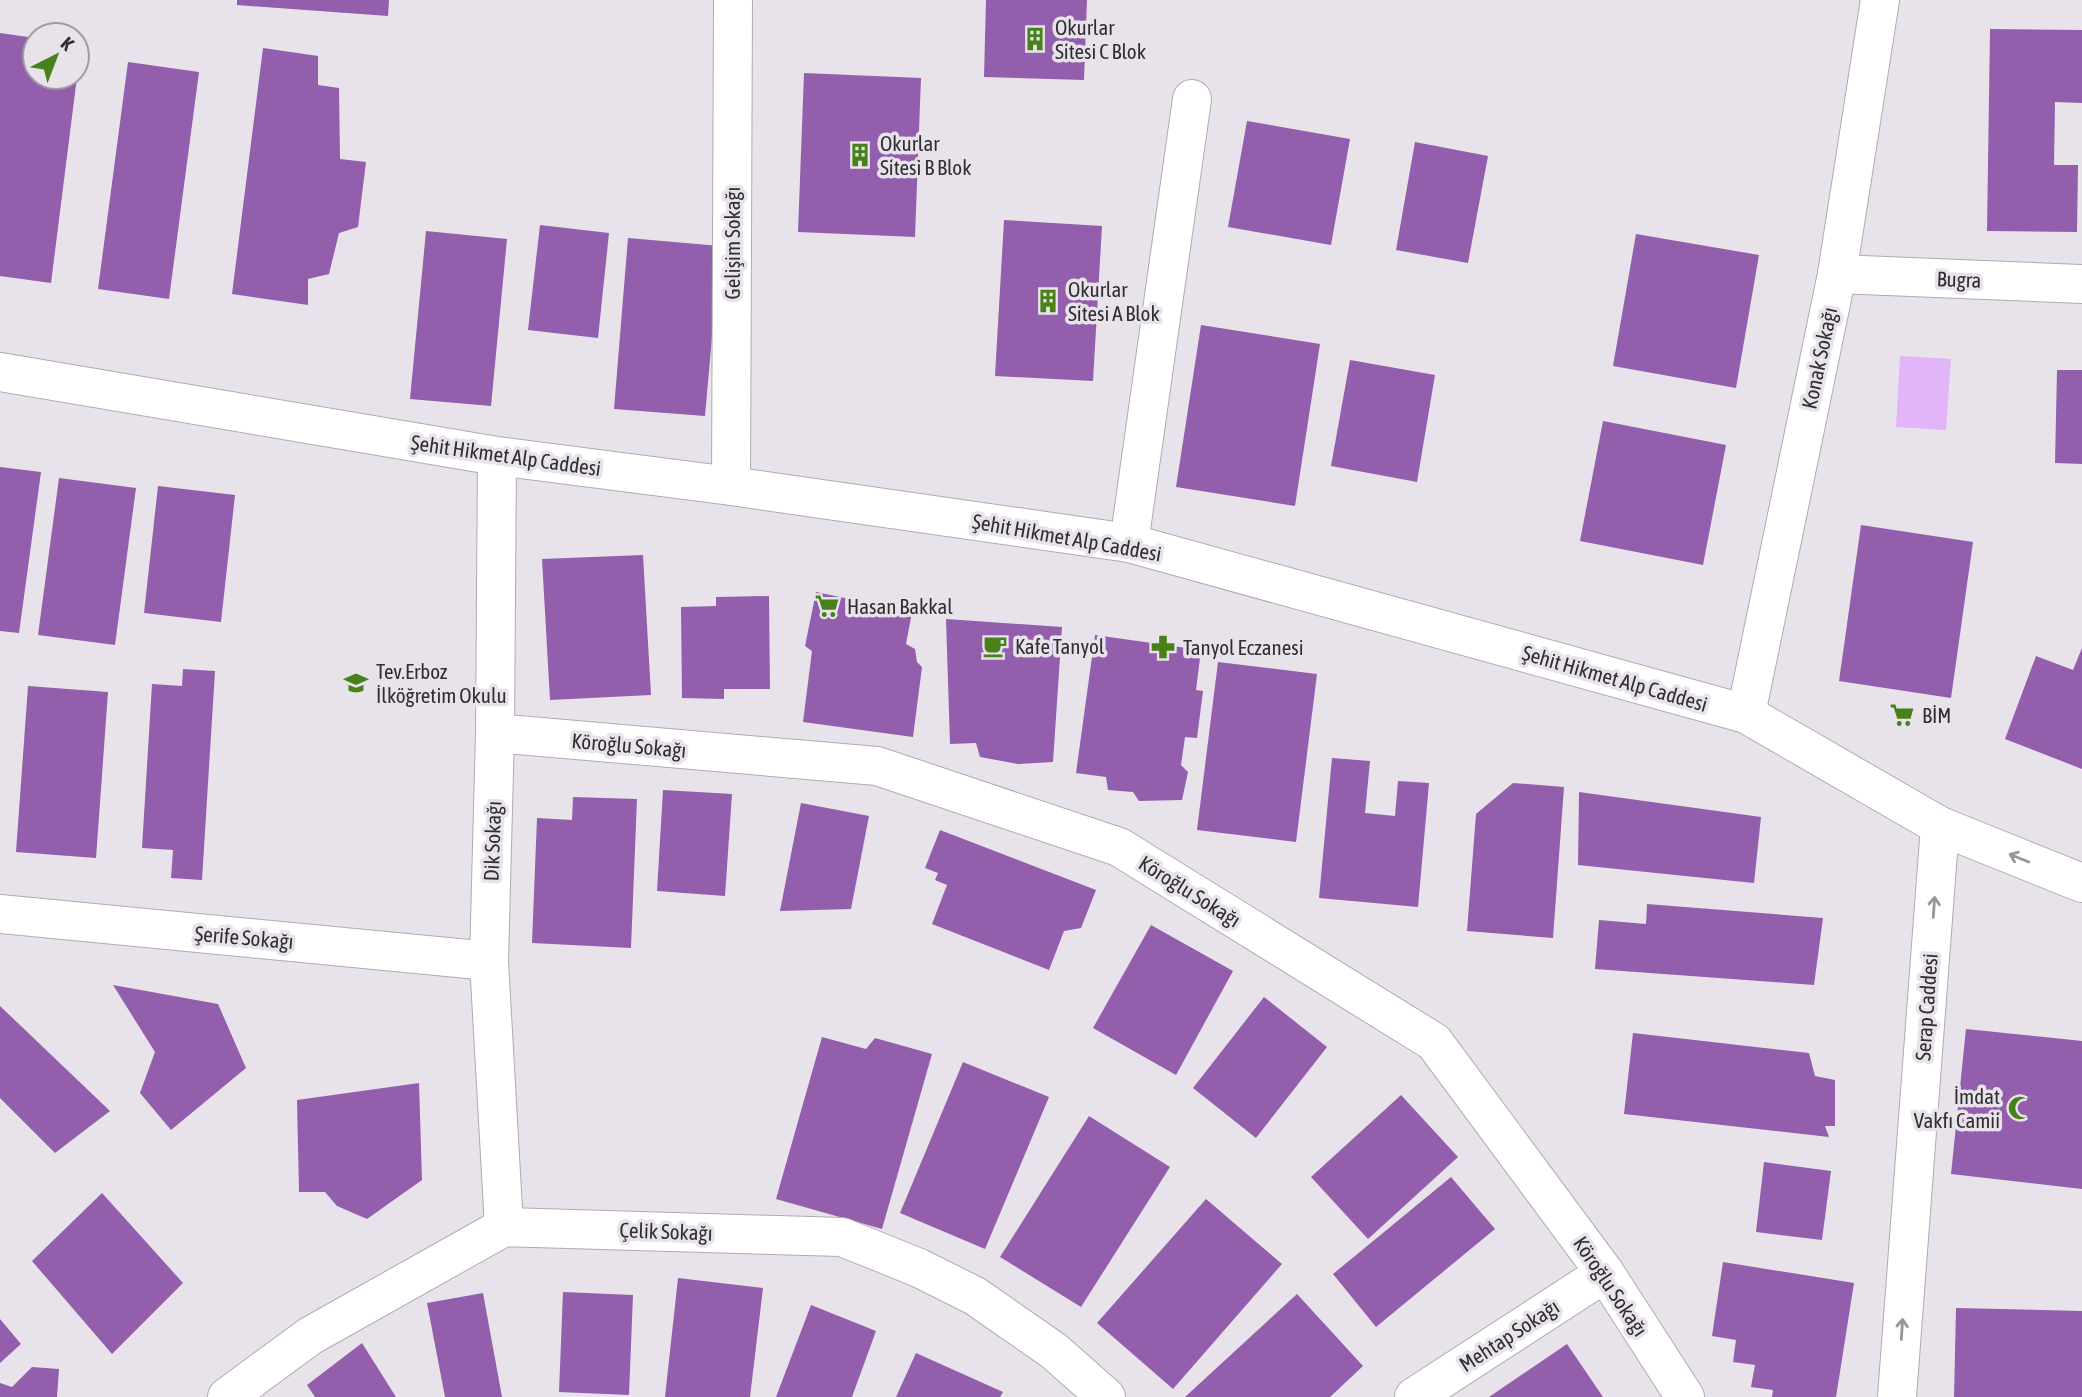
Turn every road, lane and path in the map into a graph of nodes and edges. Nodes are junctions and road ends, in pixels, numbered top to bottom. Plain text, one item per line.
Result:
1 (733, 0) edge
2 (1880, 0) edge
3 (1192, 99) dead end
4 (1837, 274) junction
5 (2082, 284) edge
6 (0, 372) edge
7 (498, 456) junction
8 (731, 486) junction
9 (1129, 543) junction
10 (1746, 714) junction
11 (495, 733) junction
12 (1940, 826) junction
13 (2082, 883) edge
14 (0, 914) edge
15 (489, 961) junction
16 (504, 1227) junction
17 (1605, 1273) junction
18 (227, 1397) edge
19 (1106, 1397) edge
20 (1414, 1397) edge
21 (1685, 1397) edge
22 (1897, 1397) edge

1 - 8 street, Gelişim Sokağı
2 - 4 street, Konak Sokağı
3 - 9 street
4 - 5 street, Bugra
4 - 10 street, Konak Sokağı
6 - 7 street, Şehit Hikmet Alp Caddesi
7 - 8 street, Şehit Hikmet Alp Caddesi
7 - 11 street, Dik Sokağı
8 - 9 street, Şehit Hikmet Alp Caddesi
9 - 10 street, Şehit Hikmet Alp Caddesi
10 - 12 street, Şehit Hikmet Alp Caddesi
11 - 15 street, Dik Sokağı
11 - 17 street, Köroğlu Sokağı
13 -> 12 street, Şehit Hikmet Alp Caddesi
22 -> 12 street, Serap Caddesi
14 - 15 street, Şerife Sokağı
15 - 16 street, Dik Sokağı
16 - 18 street
16 - 19 street, Çelik Sokağı
17 - 20 street, Mehtap Sokağı
17 - 21 street, Köroğlu Sokağı

